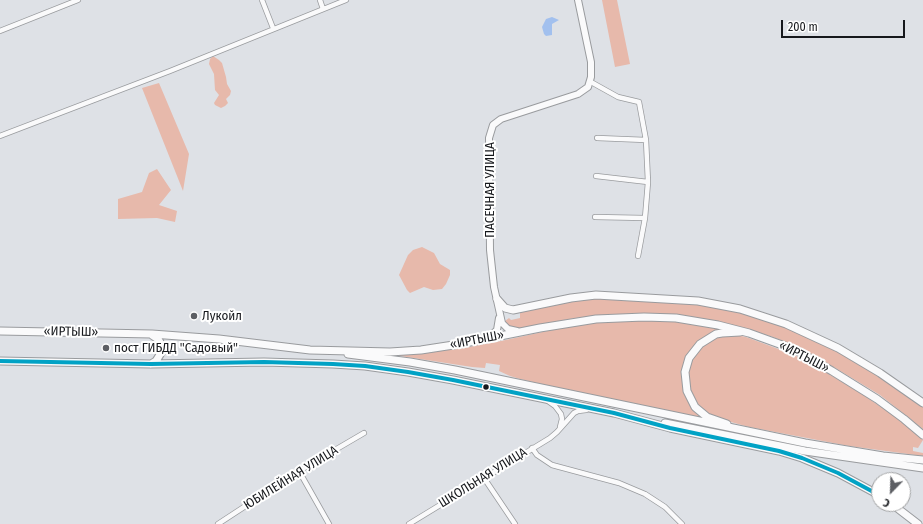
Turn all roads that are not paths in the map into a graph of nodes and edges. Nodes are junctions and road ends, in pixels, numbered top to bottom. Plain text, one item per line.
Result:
1 (78, 0) edge
2 (262, 0) edge
3 (320, 0) edge
4 (346, 0) edge
5 (578, 0) edge
6 (323, 9) junction
7 (274, 28) junction
8 (0, 31) edge
9 (591, 82) junction
10 (0, 136) edge
11 (597, 138) dead end
12 (646, 140) junction
13 (596, 176) dead end
14 (648, 182) junction
15 (595, 217) dead end
16 (645, 218) junction
17 (638, 256) dead end
18 (497, 300) junction
19 (499, 312) junction
20 (567, 323) junction
21 (0, 330) edge
22 (749, 333) junction
23 (152, 334) junction
24 (484, 340) junction
25 (310, 350) junction
26 (0, 362) edge
27 (151, 364) junction
28 (545, 399) junction
29 (923, 403) edge
30 (595, 409) junction
31 (614, 413) junction
32 (364, 432) dead end
33 (557, 432) junction
34 (923, 435) edge
35 (532, 448) junction
36 (850, 451) junction
37 (923, 460) edge
38 (923, 468) edge
39 (299, 471) junction
40 (484, 478) junction
41 (871, 492) edge
42 (902, 512) edge
43 (218, 524) edge
44 (329, 524) edge
45 (409, 524) edge
46 (515, 524) edge
47 (682, 524) edge
48 (918, 524) edge

1 - 8 street
2 - 7 street
3 - 6 street
4 - 6 street
5 - 9 main road
6 - 7 street
7 - 10 street
9 - 12 street
9 - 18 main road, ПАСЕЧНАЯ УЛИЦА
11 - 12 street
12 - 14 street
13 - 14 street
14 - 16 street
15 - 16 street
16 - 17 street
18 - 19 main road, ПАСЕЧНАЯ УЛИЦА
18 - 29 main road
19 - 20 main road
19 - 24 main road
20 - 22 main road, «ИРТЫШ»
20 - 24 main road, «ИРТЫШ»
21 - 23 main road, «ИРТЫШ»
22 - 34 main road, «ИРТЫШ»
22 - 36 main road
23 - 25 main road, «ИРТЫШ»
23 - 27 main road
24 - 25 main road, «ИРТЫШ»
25 - 36 main road
26 - 27 main road
27 - 28 main road
28 - 30 main road
28 - 33 street
30 - 31 main road
30 - 33 street, ШКОЛЬНАЯ УЛИЦА
31 - 38 main road
31 - 41 main road
32 - 39 street, ЮБИЛЕЙНАЯ УЛИЦА
33 - 35 street, ШКОЛЬНАЯ УЛИЦА
35 - 40 street, ШКОЛЬНАЯ УЛИЦА
35 - 47 street
36 - 37 main road
39 - 43 street, ЮБИЛЕЙНАЯ УЛИЦА
39 - 44 street
40 - 45 street, ШКОЛЬНАЯ УЛИЦА
40 - 46 street
42 - 48 main road

